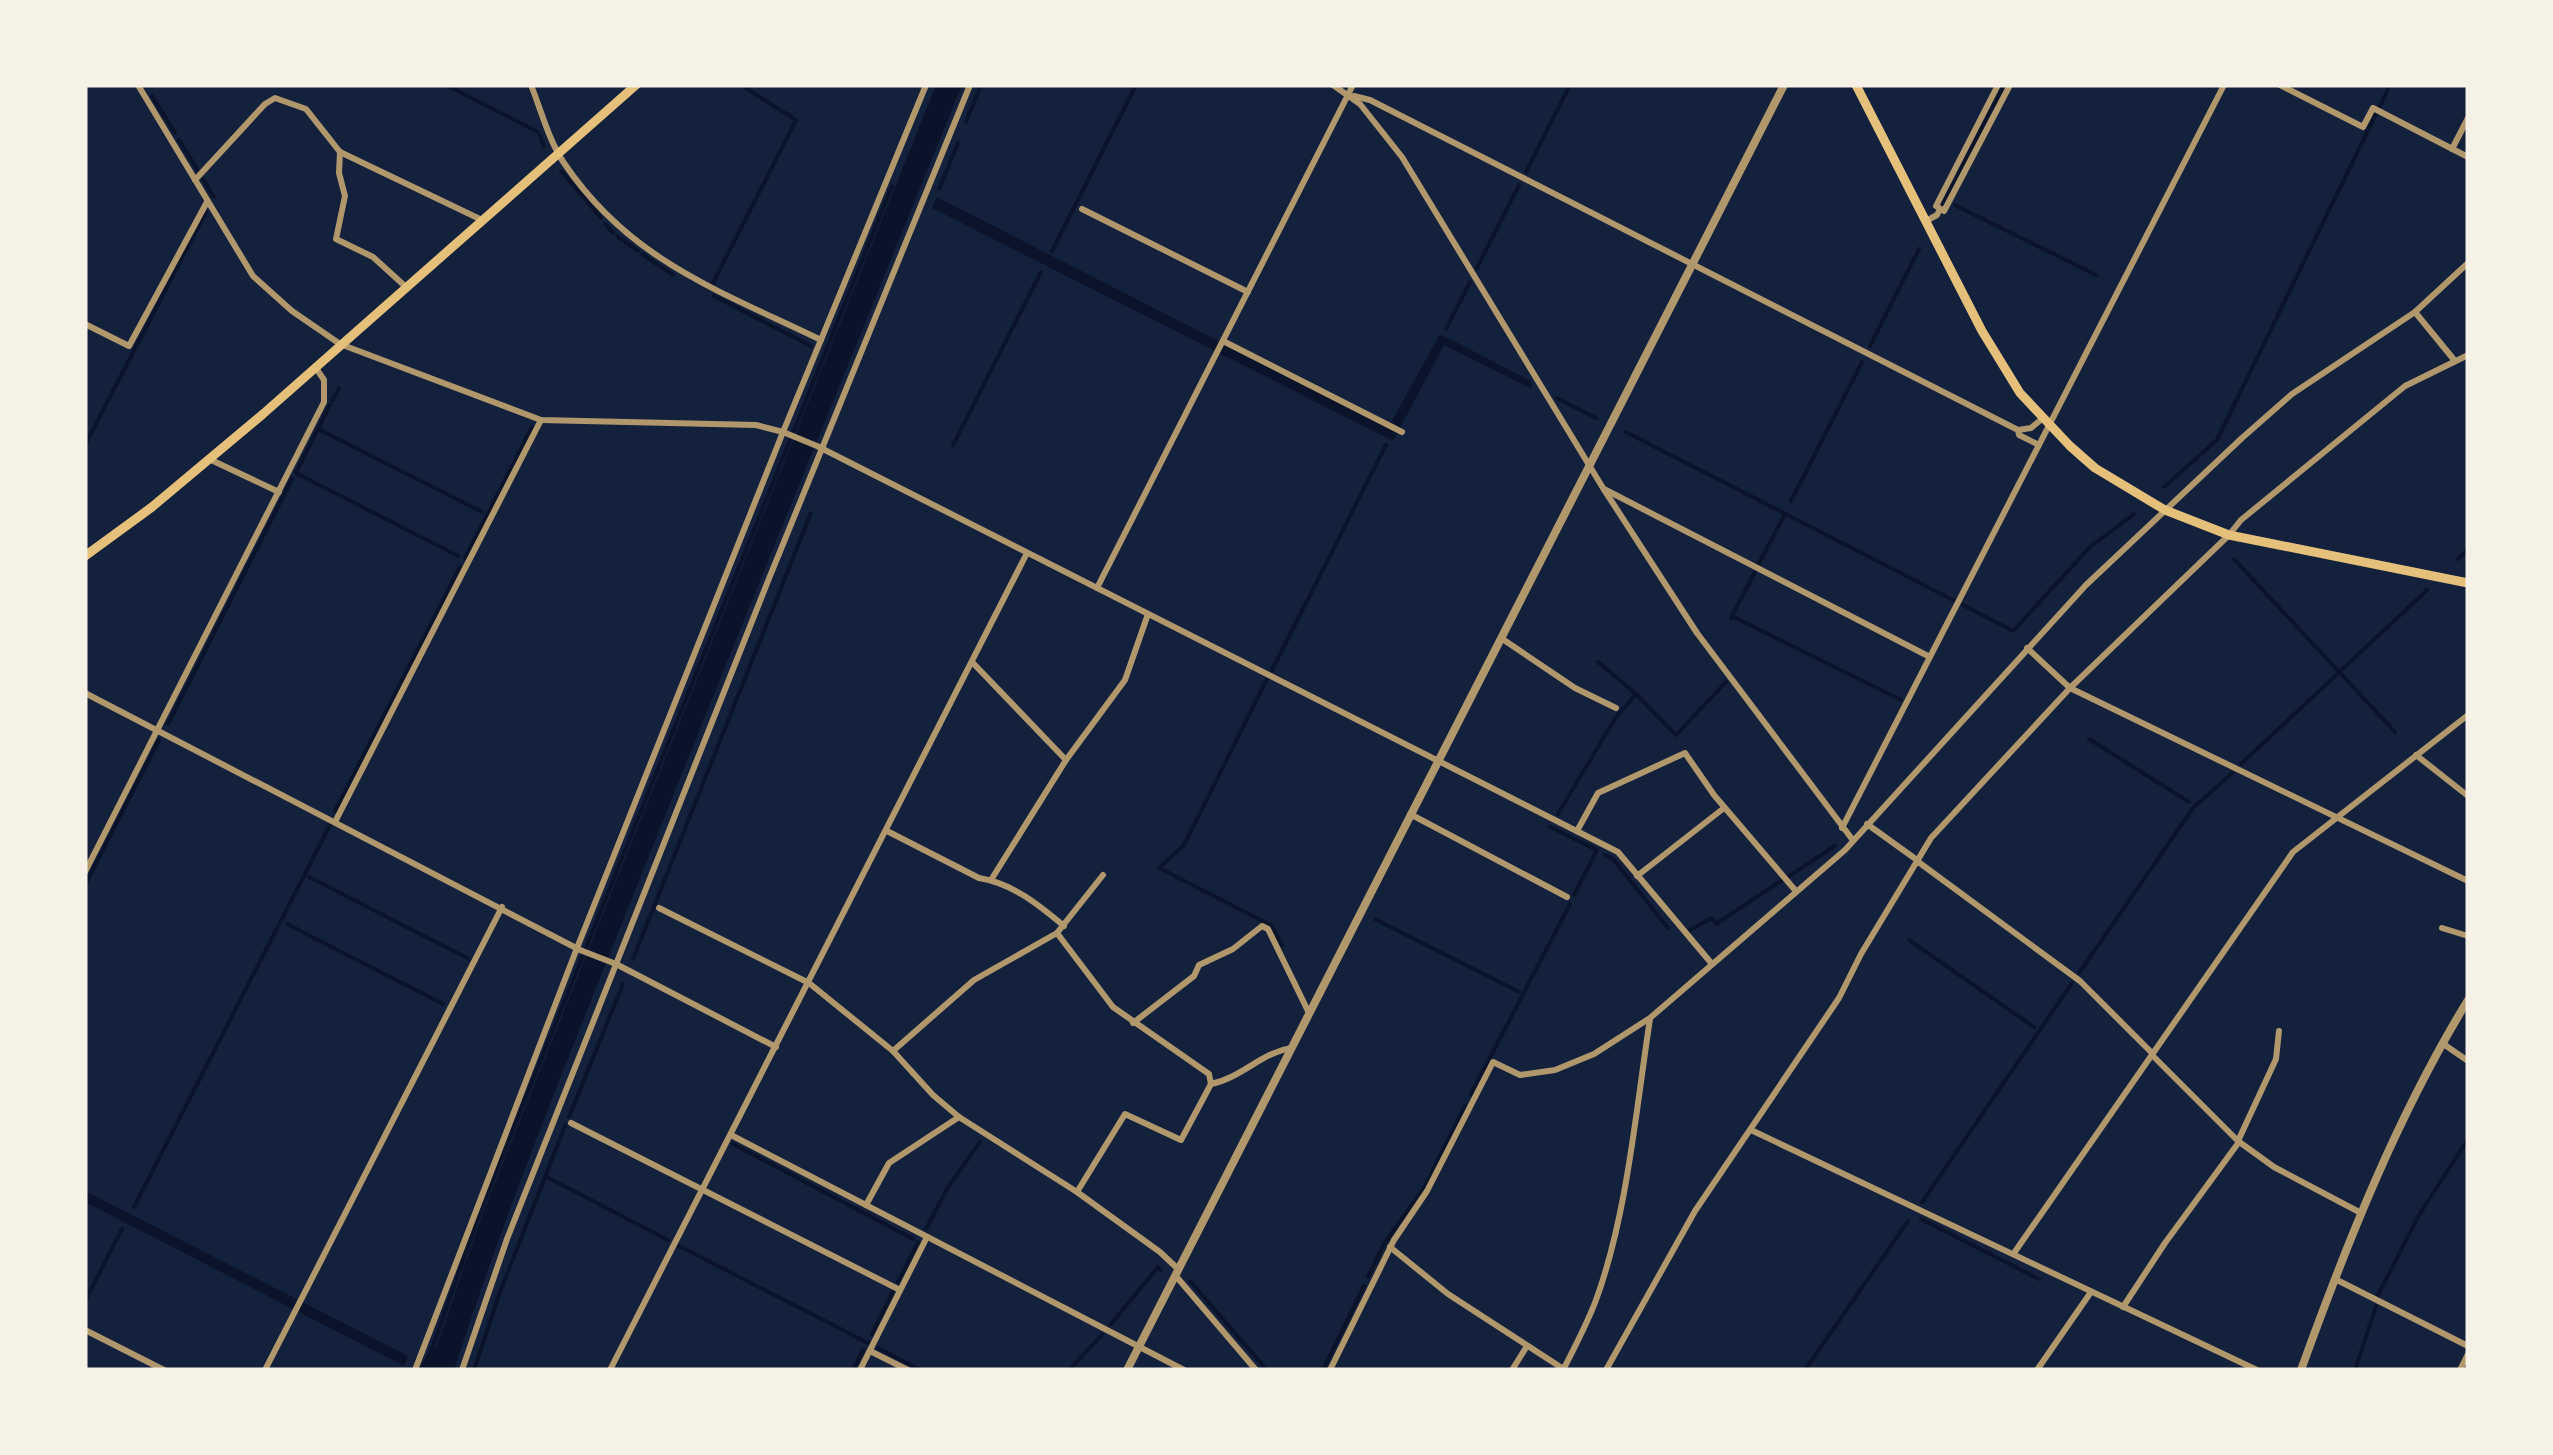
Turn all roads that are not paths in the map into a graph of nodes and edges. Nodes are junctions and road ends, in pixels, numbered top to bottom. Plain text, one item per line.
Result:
1 (138, 85) edge
2 (532, 85) edge
3 (636, 85) edge
4 (926, 85) edge
5 (970, 85) edge
6 (1333, 85) edge
7 (1353, 85) edge
8 (1784, 85) edge
9 (1856, 85) edge
10 (1998, 85) edge
11 (2010, 85) edge
12 (2224, 85) edge
13 (2280, 85) edge
14 (1348, 94) junction
15 (2468, 118) edge
16 (2452, 149) junction
17 (340, 152) junction
18 (559, 152) junction
19 (2468, 157) edge
20 (195, 180) junction
21 (207, 201) junction
22 (1940, 208) junction
23 (1082, 209) dead end
24 (482, 220) junction
25 (1926, 221) junction
26 (2468, 263) edge
27 (1692, 264) junction
28 (406, 287) junction
29 (1248, 292) junction
30 (2415, 312) junction
31 (85, 324) edge
32 (820, 340) junction
33 (1222, 342) junction
34 (340, 344) junction
35 (2468, 355) edge
36 (2456, 360) junction
37 (316, 366) junction
38 (540, 420) junction
39 (2046, 421) junction
40 (2018, 430) junction
41 (1401, 431) dead end
42 (785, 433) junction
43 (2039, 445) junction
44 (819, 448) junction
45 (210, 459) junction
46 (1589, 465) junction
47 (1603, 488) junction
48 (278, 492) junction
49 (2165, 510) junction
50 (2230, 535) junction
51 (1027, 553) junction
52 (85, 556) edge
53 (2468, 583) edge
54 (1097, 588) junction
55 (1148, 614) junction
56 (1501, 638) junction
57 (2027, 648) junction
58 (1930, 657) junction
59 (972, 662) junction
60 (2070, 688) junction
61 (85, 693) edge
62 (1616, 708) dead end
63 (2468, 715) edge
64 (158, 730) junction
65 (2416, 755) junction
66 (1066, 760) junction
67 (1438, 761) junction
68 (2468, 796) edge
69 (1724, 808) junction
70 (1410, 814) junction
71 (2338, 816) junction
72 (335, 822) junction
73 (1866, 824) junction
74 (1842, 828) junction
75 (887, 831) junction
76 (1576, 831) junction
77 (1852, 839) junction
78 (1917, 860) junction
79 (85, 872) edge
80 (1103, 876) dead end
81 (1638, 876) junction
82 (991, 880) junction
83 (2468, 881) edge
84 (1794, 890) junction
85 (1567, 897) dead end
86 (502, 908) junction
87 (659, 908) dead end
88 (1064, 926) junction
89 (2442, 928) dead end
90 (1057, 933) junction
91 (2468, 936) edge
92 (578, 949) junction
93 (616, 964) junction
94 (1712, 964) junction
95 (808, 984) junction
96 (2468, 1000) edge
97 (1309, 1013) junction
98 (1650, 1018) junction
99 (1132, 1024) junction
100 (2279, 1031) dead end
101 (2442, 1043) junction
102 (776, 1047) junction
103 (1291, 1048) junction
104 (893, 1052) junction
105 (2153, 1055) junction
106 (2468, 1061) edge
107 (1211, 1084) junction
108 (959, 1117) junction
109 (571, 1124) dead end
110 (1752, 1130) junction
111 (731, 1135) junction
112 (2239, 1141) junction
113 (702, 1190) junction
114 (1077, 1192) junction
115 (866, 1205) junction
116 (2361, 1213) junction
117 (927, 1237) junction
118 (1390, 1247) junction
119 (2014, 1253) junction
120 (1177, 1272) junction
121 (2334, 1278) junction
122 (900, 1290) junction
123 (2091, 1292) junction
124 (2123, 1307) junction
125 (85, 1330) edge
126 (1527, 1346) junction
127 (2468, 1346) edge
128 (1140, 1347) junction
129 (870, 1351) junction
130 (2468, 1354) edge
131 (164, 1370) edge
132 (265, 1370) edge
133 (415, 1370) edge
134 (462, 1370) edge
135 (610, 1370) edge
136 (860, 1370) edge
137 (908, 1370) edge
138 (1127, 1370) edge
139 (1184, 1370) edge
140 (1256, 1370) edge
141 (1330, 1370) edge
142 (1512, 1370) edge
143 (1564, 1370) edge
144 (1606, 1370) edge
145 (2037, 1370) edge
146 (2257, 1370) edge
147 (2301, 1370) edge
148 (2460, 1370) edge

1 - 20 street
2 - 18 street
3 - 18 main road
4 - 32 street
5 - 44 street
6 - 14 street
7 - 14 street
8 - 27 street
9 - 25 main road
10 - 22 street
11 - 22 street
12 - 39 street
13 - 16 street
14 - 27 street
14 - 29 street
14 - 46 street
15 - 16 street
16 - 19 street
17 - 20 street
17 - 24 street
17 - 28 street
18 - 24 main road
18 - 32 street
20 - 21 street
21 - 31 street
21 - 34 street
22 - 25 street
23 - 29 street
24 - 28 main road
25 - 39 main road
26 - 30 street
27 - 40 street
27 - 46 street
28 - 34 main road
29 - 33 street
30 - 36 street
30 - 49 street
32 - 42 street
33 - 41 street
33 - 54 street
34 - 37 main road
34 - 38 street
35 - 36 street
36 - 50 street
37 - 45 main road
37 - 48 street
38 - 42 street
38 - 72 street
39 - 40 street
39 - 43 street
39 - 49 main road
40 - 43 street
42 - 44 street
42 - 92 street
43 - 58 street
44 - 51 street
44 - 93 street
45 - 48 street
45 - 52 main road
46 - 47 street
46 - 56 street
47 - 58 street
47 - 74 street
48 - 64 street
49 - 50 main road
49 - 57 street
50 - 53 main road
50 - 60 street
51 - 54 street
51 - 59 street
54 - 55 street
55 - 66 street
55 - 67 street
56 - 62 street
56 - 67 street
57 - 60 street
57 - 73 street
58 - 74 street
59 - 66 street
59 - 75 street
60 - 71 street
60 - 78 street
61 - 64 street
63 - 65 street
64 - 72 street
64 - 79 street
65 - 68 street
65 - 71 street
66 - 82 street
67 - 70 street
67 - 76 street
69 - 76 street
69 - 81 street
69 - 84 street
70 - 85 street
70 - 97 street
71 - 83 street
71 - 105 street
72 - 86 street
73 - 77 street
73 - 78 street
74 - 77 street
75 - 82 street
75 - 95 street
76 - 81 street
77 - 84 street
78 - 105 street
78 - 110 street
80 - 88 street
81 - 94 street
82 - 88 street
84 - 94 street
86 - 92 street
86 - 132 street
87 - 95 street
88 - 90 street
89 - 91 street
90 - 99 street
90 - 104 street
92 - 93 street
92 - 133 street
93 - 102 street
93 - 134 street
94 - 98 street
95 - 102 street
95 - 104 street
96 - 101 street
97 - 99 street
97 - 103 street
98 - 118 street
98 - 143 street
99 - 107 street
100 - 112 street
101 - 106 street
101 - 116 street
102 - 111 street
103 - 107 street
103 - 120 street
104 - 108 street
105 - 112 street
105 - 119 street
107 - 114 street
108 - 114 street
108 - 115 street
109 - 113 street
110 - 119 street
110 - 144 street
111 - 113 street
111 - 115 street
112 - 116 street
112 - 124 street
113 - 122 street
113 - 135 street
114 - 120 street
115 - 117 street
116 - 121 street
117 - 122 street
117 - 128 street
118 - 126 street
118 - 141 street
119 - 123 street
120 - 128 street
120 - 140 street
121 - 127 street
121 - 147 street
122 - 129 street
123 - 124 street
123 - 145 street
124 - 146 street
125 - 131 street
126 - 142 street
126 - 143 street
128 - 138 street
128 - 139 street
129 - 136 street
129 - 137 street
130 - 148 street

